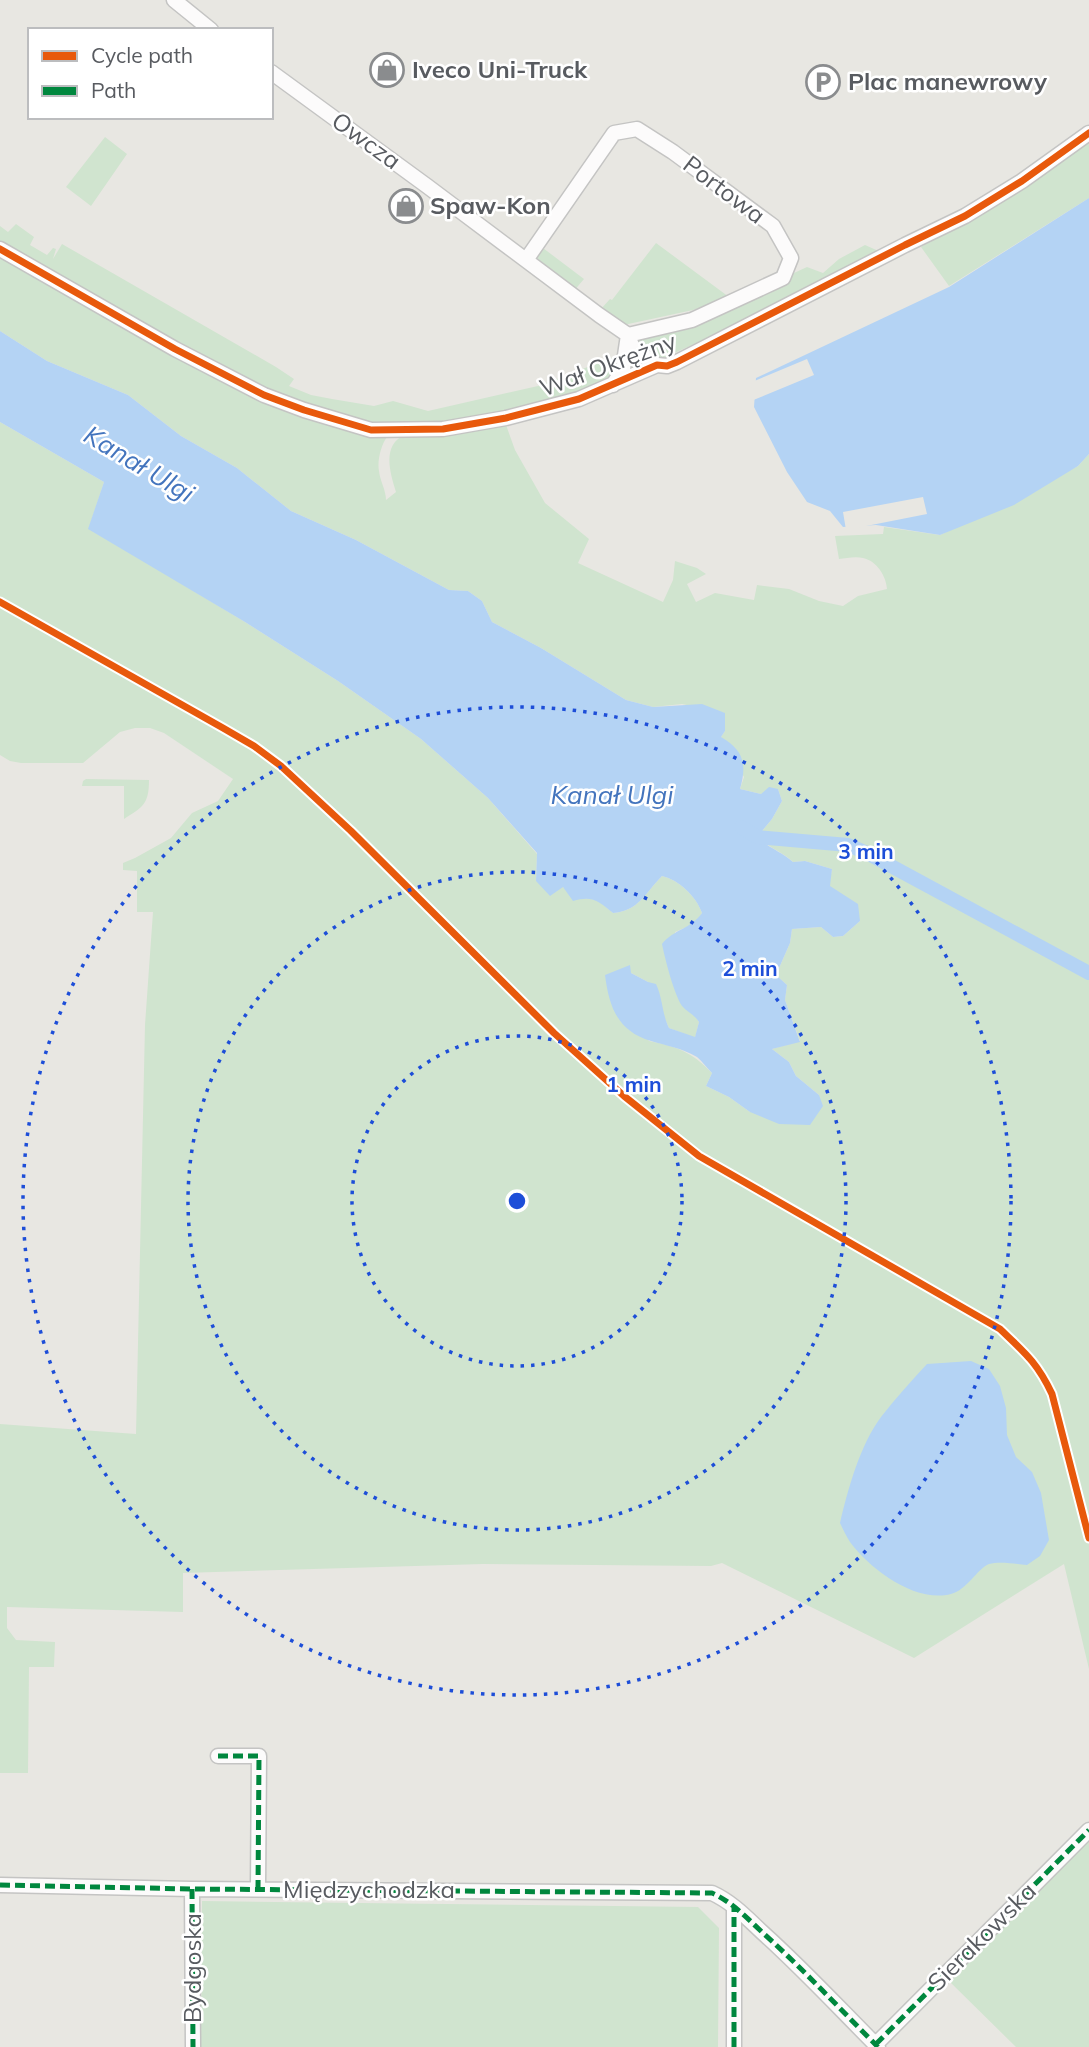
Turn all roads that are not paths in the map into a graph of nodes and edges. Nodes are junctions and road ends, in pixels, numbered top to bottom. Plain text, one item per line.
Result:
1 (174, 0) edge
2 (209, 28) edge
3 (273, 73) edge
4 (1089, 134) edge
5 (0, 249) edge
6 (526, 260) junction
7 (594, 312) joint
8 (628, 335) junction
9 (657, 365) junction
10 (613, 385) junction
11 (218, 1756) dead end
12 (1089, 1830) edge
13 (0, 1885) edge
14 (192, 1889) junction
15 (258, 1889) junction
16 (734, 1907) junction
17 (877, 2046) edge
18 (193, 2047) edge
19 (734, 2047) edge

1 - 2 street
3 - 6 street, Owcza
4 - 9 street, Wał Okrężny
5 - 10 street, Wał Okrężny
6 - 7 street, Owcza
6 - 8 street, Portowa
7 - 8 street, Wał Okrężny
8 - 9 street, Wał Okrężny
8 - 10 street
9 - 10 street, Wał Okrężny
11 - 15 street
12 - 17 street, Sierakowska
13 - 14 street, Międzychodzka
14 - 15 street, Międzychodzka
14 - 18 street, Bydgoska
15 - 16 street, Międzychodzka
16 - 17 street, Sierakowska
16 - 19 street

